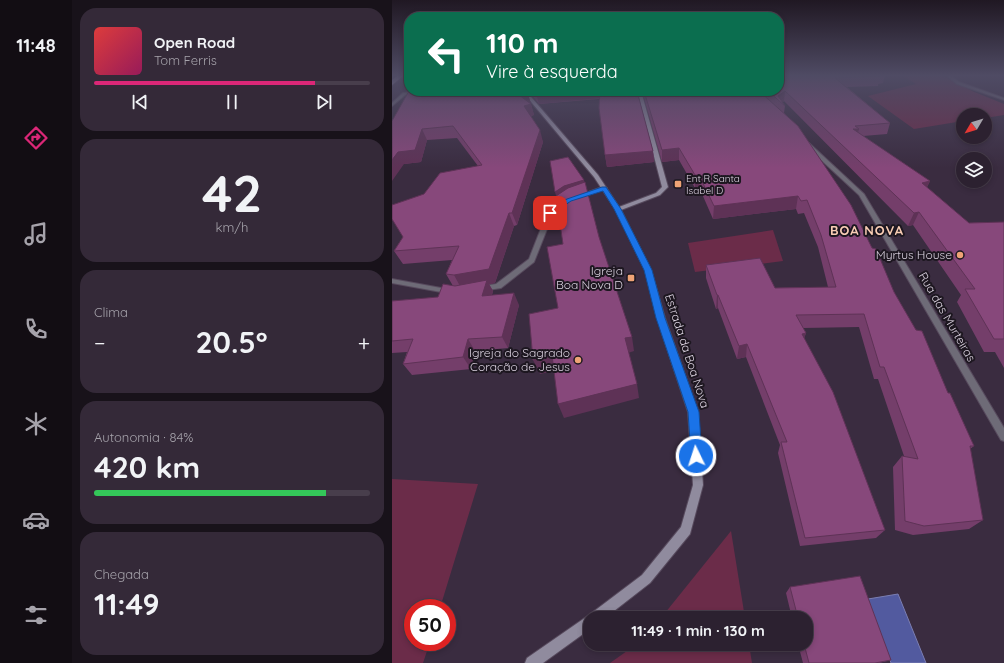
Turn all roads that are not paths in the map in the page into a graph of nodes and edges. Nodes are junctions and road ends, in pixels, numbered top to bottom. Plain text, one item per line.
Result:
1 (537, 107) edge
2 (643, 107) edge
3 (803, 140) edge
4 (604, 188) junction
5 (618, 209) junction
6 (392, 281) edge
7 (476, 290) edge
8 (461, 293) edge
9 (1004, 437) edge
10 (603, 611) edge
11 (583, 626) edge
12 (532, 663) edge

1 - 4 main road, Estrada da Boa Nova
2 - 5 main road
3 - 9 street, Rua das Murteiras
4 - 5 main road, Estrada da Boa Nova
4 - 7 street
5 - 10 main road, Estrada da Boa Nova
6 - 8 street
11 - 12 main road

